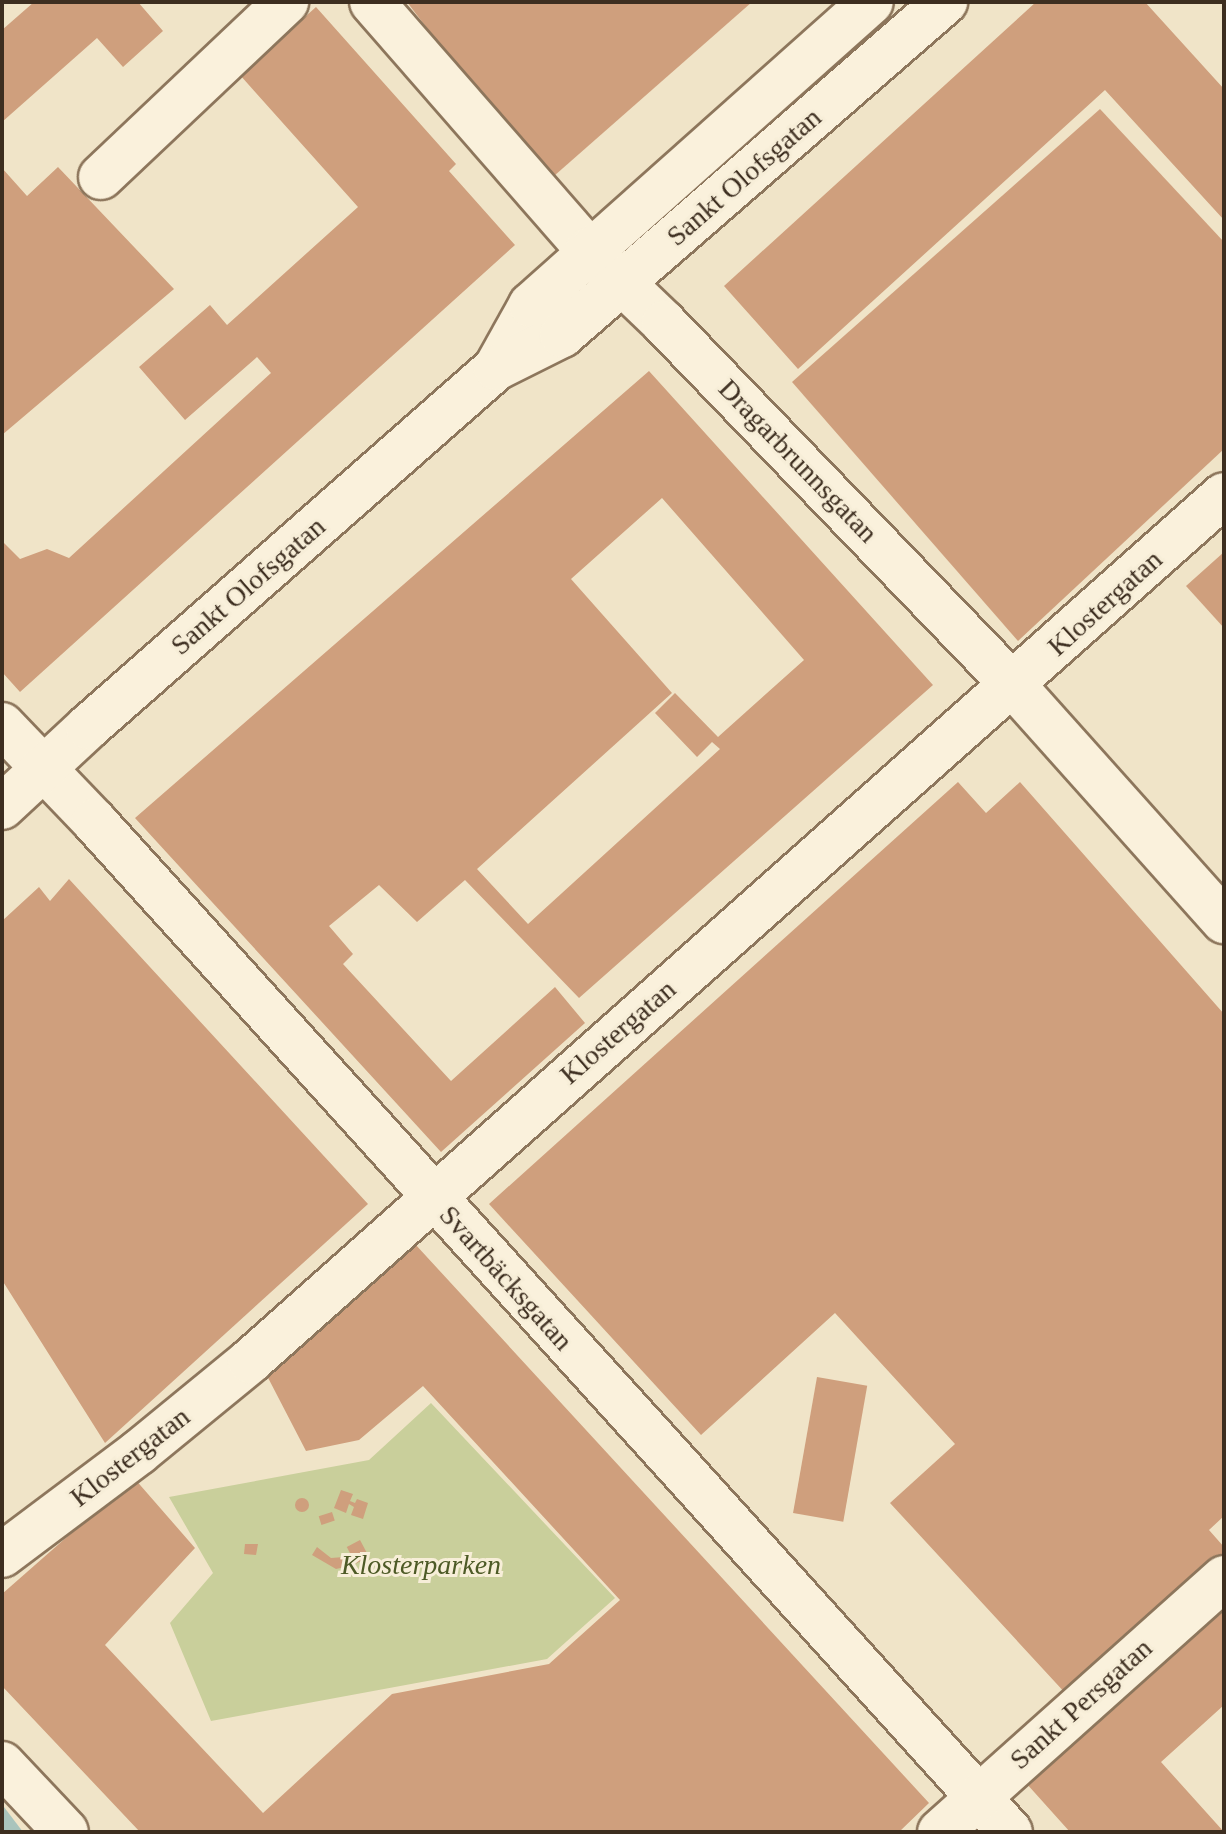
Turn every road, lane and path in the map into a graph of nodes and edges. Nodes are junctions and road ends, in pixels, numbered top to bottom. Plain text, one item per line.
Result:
1 (286, 2) edge
2 (372, 2) edge
3 (871, 2) edge
4 (945, 2) edge
5 (101, 177) dead end
6 (588, 250) junction
7 (623, 281) junction
8 (496, 368) junction
9 (1224, 495) edge
10 (1013, 685) junction
11 (2, 725) edge
12 (43, 769) junction
13 (2, 807) edge
14 (1224, 921) edge
15 (431, 1196) junction
16 (2, 1555) edge
17 (1224, 1578) edge
18 (2, 1764) edge
19 (978, 1796) junction
20 (66, 1832) edge
21 (940, 1832) edge
22 (1010, 1832) edge

1 - 5 street
2 - 6 street, Dragarbrunnsgatan
3 - 6 street, Sankt Olofsgatan
4 - 7 street, Sankt Olofsgatan
6 - 7 street, Dragarbrunnsgatan
6 - 8 street, Sankt Olofsgatan
7 - 8 street, Sankt Olofsgatan
7 - 10 street, Dragarbrunnsgatan
8 - 12 street, Sankt Olofsgatan
9 - 10 street, Klostergatan
10 - 14 street, Dragarbrunnsgatan
10 - 15 street, Klostergatan
11 - 12 street, Svartbäcksgatan
12 - 13 street, Sankt Olofsgatan
12 - 15 street, Svartbäcksgatan
15 - 16 street, Klostergatan
15 - 19 street, Svartbäcksgatan
17 - 19 street, Sankt Persgatan
18 - 20 street
19 - 21 street, Sankt Persgatan
19 - 22 street, Svartbäcksgatan

